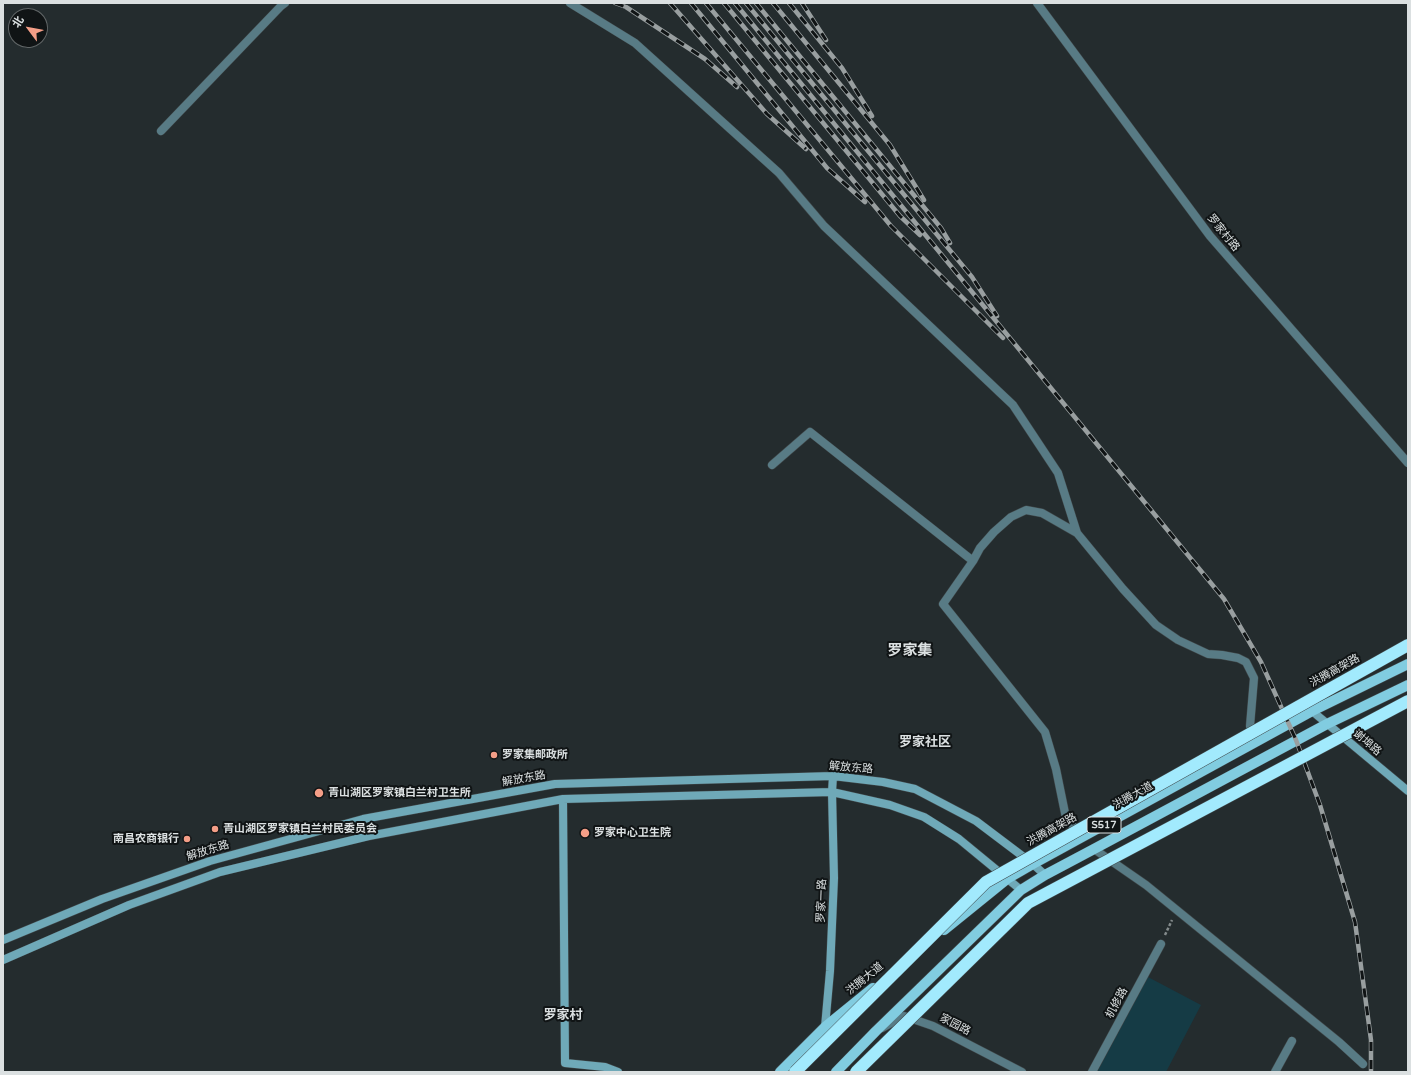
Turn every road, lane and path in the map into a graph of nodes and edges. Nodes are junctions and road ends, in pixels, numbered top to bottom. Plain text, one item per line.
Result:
1 (285, 3) edge
2 (570, 3) edge
3 (1037, 3) edge
4 (161, 131) dead end
5 (1408, 463) edge
6 (772, 465) dead end
7 (1077, 533) junction
8 (973, 561) junction
9 (1408, 645) edge
10 (1408, 664) edge
11 (1408, 685) edge
12 (1408, 701) edge
13 (1312, 711) junction
14 (1327, 724) junction
15 (1250, 726) dead end
16 (833, 776) junction
17 (1408, 791) edge
18 (832, 792) junction
19 (564, 799) junction
20 (1082, 837) junction
21 (1094, 849) junction
22 (1033, 864) junction
23 (1045, 875) junction
24 (1007, 879) junction
25 (1021, 890) junction
26 (1177, 911) junction
27 (3, 940) edge
28 (1161, 944) joint
29 (3, 960) edge
30 (825, 1026) junction
31 (876, 1031) junction
32 (1292, 1041) dead end
33 (1362, 1064) dead end
34 (618, 1072) edge
35 (780, 1072) edge
36 (795, 1072) edge
37 (836, 1072) edge
38 (856, 1072) edge
39 (1022, 1072) edge
40 (1092, 1072) edge
41 (1275, 1072) edge

1 - 4 street
2 - 7 street
3 - 5 street, 罗家村路
6 - 8 street
7 - 8 street
7 - 15 street
8 - 20 street
9 - 36 highway, 洪腾高架路, bridge
10 - 13 main road, 洪腾大道 / S517
11 - 14 main road
12 - 38 highway, bridge
13 - 14 main road, 谢埠路
13 - 20 main road, 洪腾大道 / S517
14 - 17 main road, 谢埠路
14 - 21 main road, S517
16 - 18 main road, 罗家一路
16 - 22 main road, 解放东路
16 - 27 main road, 解放东路
18 - 19 main road
18 - 24 main road
18 - 30 main road, 罗家一路
19 - 29 main road
19 - 34 main road
20 - 22 main road, 洪腾大道 / S517
21 - 23 main road, S517
21 - 26 street
22 - 23 main road, 解放东路
22 - 24 main road, 洪腾大道 / S517
23 - 25 main road, S517
24 - 25 main road
24 - 30 main road, 洪腾大道 / S517
25 - 31 main road, S517
26 - 28 path
26 - 33 street
28 - 40 street, 机修路
30 - 35 main road, 洪腾大道
31 - 37 main road
31 - 39 street, 家园路
32 - 41 street

